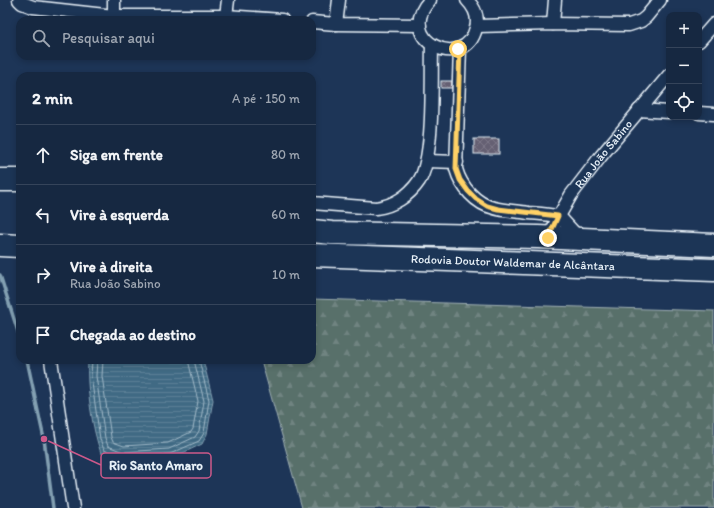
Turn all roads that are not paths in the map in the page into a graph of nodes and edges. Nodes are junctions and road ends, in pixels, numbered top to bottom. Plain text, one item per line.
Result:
1 (19, 0) edge
2 (114, 0) edge
3 (228, 0) edge
4 (339, 0) edge
5 (430, 0) edge
6 (466, 0) edge
7 (555, 0) edge
8 (660, 0) edge
9 (114, 16) junction
10 (226, 16) joint
11 (316, 22) edge
12 (336, 24) junction
13 (552, 24) junction
14 (714, 24) edge
15 (420, 25) junction
16 (477, 26) junction
17 (702, 38) edge
18 (432, 45) junction
19 (460, 48) junction
20 (666, 78) edge
21 (639, 110) junction
22 (666, 112) edge
23 (702, 113) edge
24 (714, 114) edge
25 (427, 161) junction
26 (457, 162) junction
27 (0, 180) edge
28 (16, 180) edge
29 (316, 203) edge
30 (558, 216) junction
31 (316, 231) edge
32 (548, 238) junction
33 (581, 240) junction
34 (0, 245) edge
35 (714, 245) edge
36 (16, 246) edge
37 (316, 256) edge
38 (714, 270) edge
39 (52, 364) edge
40 (73, 508) edge

1 - 9 street
2 - 9 street
3 - 10 street
4 - 12 street
5 - 15 street
6 - 16 street
7 - 13 street
8 - 13 street
9 - 10 street
11 - 12 street
12 - 15 street
13 - 16 street
14 - 17 street
15 - 18 street
16 - 19 street
18 - 19 street
18 - 25 street
19 - 26 street
20 - 21 street, Rua João Sabino
21 - 22 street
21 - 30 street, Rua João Sabino
23 - 24 street
25 - 26 street
25 - 29 street
26 - 30 street
27 - 28 highway
30 - 32 street, Rua João Sabino
30 - 33 street
31 - 32 highway, Rodovia Doutor Waldemar de Alcântara
32 - 33 highway, Rodovia Doutor Waldemar de Alcântara
33 - 35 highway, Rodovia Doutor Waldemar de Alcântara
34 - 36 highway
37 - 38 highway, Rodovia Doutor Waldemar de Alcântara
39 - 40 street

